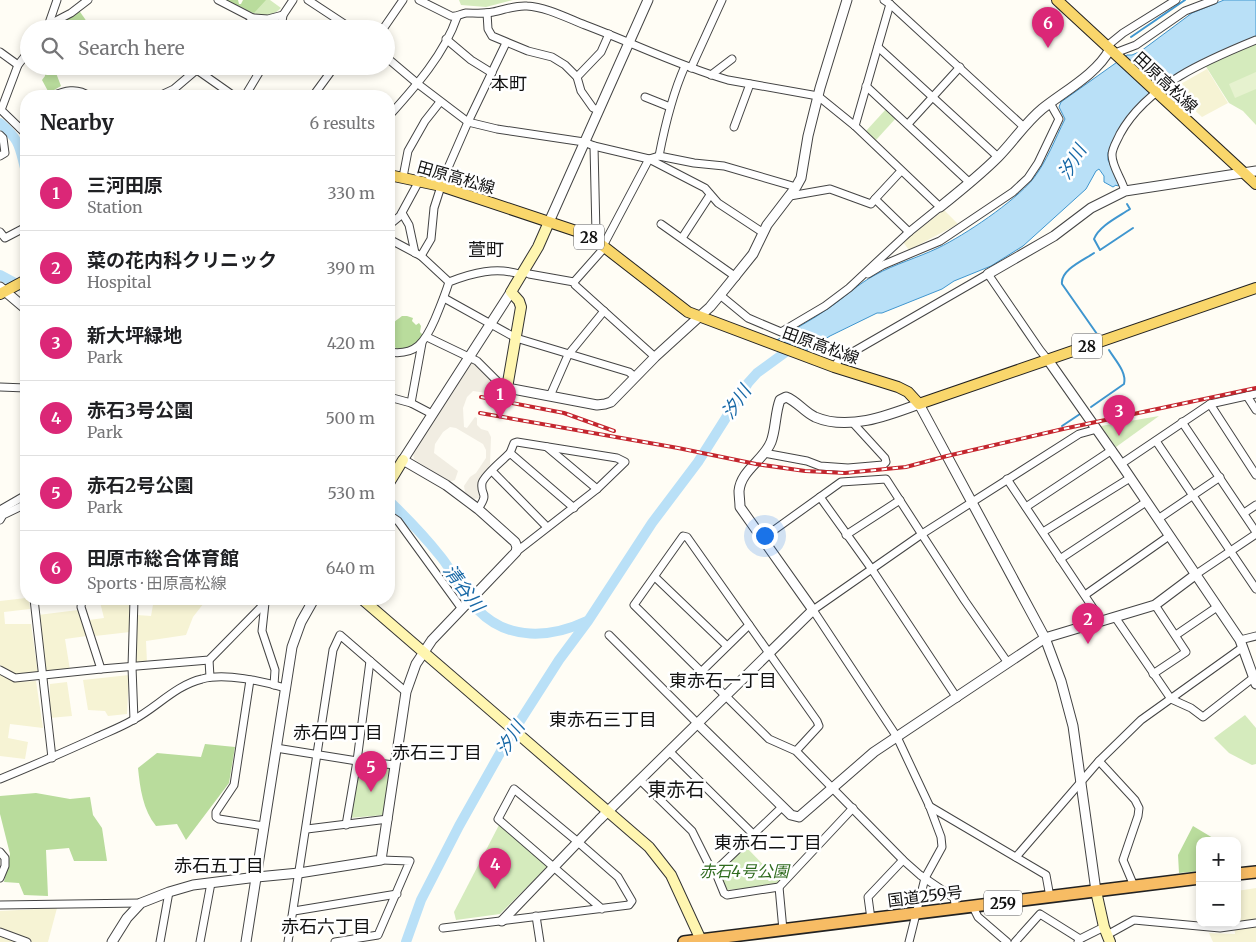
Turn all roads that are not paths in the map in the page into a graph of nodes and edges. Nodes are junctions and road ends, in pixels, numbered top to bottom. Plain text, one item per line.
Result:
1 (57, 0) edge
2 (88, 0) edge
3 (218, 0) edge
4 (293, 0) edge
5 (308, 0) edge
6 (404, 0) edge
7 (419, 0) edge
8 (648, 0) edge
9 (722, 0) edge
10 (847, 0) edge
11 (1057, 0) edge
12 (1176, 0) edge
13 (1214, 0) edge
14 (887, 2) edge
15 (487, 13) junction
16 (284, 15) junction
17 (457, 16) junction
18 (254, 18) junction
19 (50, 20) edge
20 (59, 20) edge
21 (258, 20) edge
22 (283, 20) edge
23 (338, 20) edge
24 (390, 20) edge
25 (609, 34) junction
26 (446, 39) junction
27 (1256, 40) edge
28 (628, 42) junction
29 (506, 43) junction
30 (878, 47) junction
31 (1112, 51) junction
32 (0, 52) edge
33 (732, 59) dead end
34 (20, 62) edge
35 (18, 65) junction
36 (395, 65) edge
37 (960, 66) junction
38 (688, 67) junction
39 (492, 73) junction
40 (191, 75) edge
41 (208, 75) edge
42 (259, 75) edge
43 (328, 75) edge
44 (711, 75) junction
45 (577, 77) junction
46 (418, 84) junction
47 (750, 84) junction
48 (866, 86) junction
49 (172, 90) edge
50 (226, 90) edge
51 (250, 90) edge
52 (317, 90) edge
53 (1156, 93) junction
54 (818, 96) junction
55 (933, 96) junction
56 (645, 97) dead end
57 (440, 102) junction
58 (1050, 103) junction
59 (670, 107) junction
60 (1, 109) edge
61 (395, 109) edge
62 (599, 110) junction
63 (468, 122) junction
64 (908, 124) junction
65 (855, 126) junction
66 (734, 127) dead end
67 (1024, 127) junction
68 (20, 128) edge
69 (0, 135) edge
70 (584, 142) junction
71 (594, 146) junction
72 (0, 156) edge
73 (659, 156) junction
74 (998, 157) junction
75 (650, 159) junction
76 (902, 170) junction
77 (1256, 171) edge
78 (1243, 173) junction
79 (395, 176) edge
80 (403, 177) junction
81 (419, 181) junction
82 (970, 183) junction
83 (1256, 184) edge
84 (441, 186) junction
85 (796, 187) junction
86 (1125, 191) junction
87 (710, 195) junction
88 (790, 196) junction
89 (875, 199) junction
90 (940, 207) junction
91 (402, 213) junction
92 (395, 219) edge
93 (549, 222) junction
94 (661, 224) dead end
95 (20, 230) edge
96 (0, 232) edge
97 (762, 232) junction
98 (909, 232) junction
99 (682, 238) junction
100 (594, 239) junction
101 (395, 242) edge
102 (604, 247) junction
103 (418, 255) junction
104 (523, 273) junction
105 (988, 274) junction
106 (736, 277) junction
107 (20, 282) edge
108 (449, 282) junction
109 (574, 282) junction
110 (849, 288) junction
111 (1256, 288) edge
112 (2, 290) edge
113 (511, 292) junction
114 (720, 295) junction
115 (444, 298) junction
116 (20, 304) edge
117 (604, 311) junction
118 (698, 316) junction
119 (490, 324) junction
120 (781, 332) junction
121 (427, 337) junction
122 (516, 338) junction
123 (767, 341) junction
124 (422, 343) junction
125 (395, 352) edge
126 (568, 355) junction
127 (469, 356) junction
128 (655, 357) junction
129 (1048, 360) junction
130 (834, 367) junction
131 (635, 377) junction
132 (0, 387) edge
133 (20, 388) edge
134 (507, 388) junction
135 (1256, 394) edge
136 (550, 396) junction
137 (1247, 396) junction
138 (395, 399) edge
139 (411, 403) junction
140 (919, 404) junction
141 (1210, 404) junction
142 (1256, 410) edge
143 (432, 414) junction
144 (1182, 422) junction
145 (853, 423) junction
146 (1097, 429) junction
147 (1156, 441) junction
148 (547, 447) junction
149 (1112, 450) junction
150 (510, 453) junction
151 (764, 453) junction
152 (403, 460) junction
153 (1121, 464) junction
154 (492, 470) junction
155 (395, 473) edge
156 (1256, 475) edge
157 (1130, 478) junction
158 (1220, 478) junction
159 (1007, 479) junction
160 (597, 489) junction
161 (1194, 495) junction
162 (820, 497) junction
163 (20, 498) edge
164 (900, 500) junction
165 (972, 501) junction
166 (1146, 502) junction
167 (1256, 505) edge
168 (20, 507) edge
169 (1026, 507) junction
170 (574, 508) junction
171 (478, 509) junction
172 (0, 510) edge
173 (1244, 513) junction
174 (395, 519) edge
175 (1158, 519) junction
176 (0, 520) edge
177 (547, 527) junction
178 (1043, 532) junction
179 (1256, 533) edge
180 (922, 534) junction
181 (846, 535) junction
182 (1169, 536) junction
183 (763, 538) junction
184 (1230, 551) junction
185 (516, 552) junction
186 (1060, 558) junction
187 (871, 568) junction
188 (1195, 576) junction
189 (655, 577) junction
190 (1256, 589) edge
191 (1085, 595) junction
192 (35, 605) edge
193 (82, 605) edge
194 (134, 605) edge
195 (259, 605) edge
196 (263, 605) edge
197 (311, 605) edge
198 (369, 605) edge
199 (1155, 605) junction
200 (1217, 607) junction
201 (462, 609) junction
202 (813, 610) junction
203 (1115, 617) junction
204 (1101, 620) junction
205 (749, 625) junction
206 (609, 635) dead end
207 (1176, 635) junction
208 (1256, 636) edge
209 (1045, 638) junction
210 (1241, 644) junction
211 (727, 646) junction
212 (425, 652) junction
213 (769, 654) junction
214 (209, 660) junction
215 (370, 661) junction
216 (1008, 663) junction
217 (132, 667) junction
218 (101, 669) junction
219 (0, 670) edge
220 (702, 671) junction
221 (1153, 674) junction
222 (41, 676) junction
223 (210, 677) junction
224 (250, 680) junction
225 (1255, 681) edge
226 (274, 684) junction
227 (285, 688) junction
228 (406, 692) junction
229 (726, 696) junction
230 (956, 698) junction
231 (1171, 699) junction
232 (134, 720) junction
233 (698, 724) junction
234 (898, 737) junction
235 (276, 748) junction
236 (669, 751) junction
237 (796, 751) junction
238 (317, 754) junction
239 (52, 758) junction
240 (357, 761) junction
241 (1099, 761) junction
242 (395, 765) junction
243 (0, 778) edge
244 (640, 780) junction
245 (1081, 781) junction
246 (833, 788) junction
247 (929, 805) junction
248 (782, 806) junction
249 (853, 808) junction
250 (608, 812) junction
251 (388, 819) junction
252 (346, 825) junction
253 (264, 826) junction
254 (307, 829) junction
255 (753, 834) junction
256 (578, 842) junction
257 (0, 852) edge
258 (1016, 857) junction
259 (381, 860) junction
260 (903, 860) junction
261 (554, 867) junction
262 (715, 871) junction
263 (1256, 872) edge
264 (299, 873) junction
265 (1241, 874) edge
266 (256, 877) junction
267 (0, 878) edge
268 (925, 878) junction
269 (1196, 878) edge
270 (211, 883) junction
271 (1134, 886) junction
272 (778, 888) junction
273 (1096, 891) junction
274 (168, 892) junction
275 (397, 894) junction
276 (1050, 897) junction
277 (141, 903) junction
278 (0, 905) edge
279 (973, 907) junction
280 (602, 909) junction
281 (956, 909) junction
282 (294, 911) junction
283 (916, 914) junction
284 (536, 916) junction
285 (871, 919) junction
286 (502, 921) junction
287 (1256, 923) edge
288 (443, 928) dead end
289 (783, 930) junction
290 (0, 932) edge
291 (1107, 934) edge
292 (768, 937) edge
293 (1079, 940) edge
294 (701, 941) edge
295 (27, 942) edge
296 (112, 942) edge
297 (160, 942) edge
298 (200, 942) edge
299 (246, 942) edge
300 (288, 942) edge
301 (335, 942) edge
302 (540, 942) edge
303 (684, 942) edge
304 (909, 942) edge
305 (1007, 942) edge
306 (1015, 942) edge

1 - 19 street
2 - 20 street
3 - 18 street
4 - 16 street
5 - 23 street
6 - 24 street
7 - 17 street
8 - 28 street
9 - 38 street
10 - 54 street
11 - 31 main road, 田原高松線
12 - 31 street
13 - 31 street
14 - 30 street
14 - 37 street
15 - 17 street
15 - 25 street
15 - 29 street
16 - 18 street
16 - 22 street
17 - 26 street
18 - 21 street
25 - 28 street
25 - 45 street
26 - 39 street
26 - 46 street
27 - 53 street
28 - 38 street
28 - 62 street
29 - 39 street
29 - 45 street
30 - 48 street
30 - 55 street
31 - 53 main road, 田原高松線
31 - 58 street
32 - 35 street
33 - 44 street
34 - 35 street
35 - 60 street
36 - 46 street
37 - 55 street
37 - 67 street
38 - 44 street
38 - 59 street
39 - 63 street
40 - 49 street
41 - 50 street
42 - 51 street
43 - 52 street
44 - 47 street
45 - 62 street
46 - 57 street
46 - 61 street
47 - 54 street
47 - 66 street
48 - 64 street
48 - 65 street
53 - 78 main road, 田原高松線
53 - 86 street
54 - 65 street
54 - 85 street
55 - 64 street
55 - 74 street
56 - 59 street
57 - 63 street
57 - 80 street
58 - 67 street
58 - 110 street
59 - 73 street
60 - 68 street
62 - 70 street
63 - 70 street
63 - 84 street
64 - 82 street
65 - 76 street
67 - 74 street
69 - 72 street
70 - 71 street
70 - 93 street
71 - 75 street
71 - 100 street
73 - 75 street
73 - 85 street
74 - 82 street
75 - 87 street
75 - 102 street
76 - 89 street
76 - 90 street
77 - 78 street
78 - 83 main road, 田原高松線
78 - 86 street
79 - 80 main road, 田原高松線 / 28
80 - 81 main road, 田原高松線 / 28
81 - 84 main road, 田原高松線 / 28
81 - 91 street
82 - 90 street
84 - 93 main road, 田原高松線 / 28
84 - 103 street
85 - 88 street
86 - 105 street
87 - 97 street
87 - 99 street
88 - 89 street
88 - 97 street
89 - 98 street
90 - 98 street
91 - 92 street
91 - 103 street
93 - 100 main road, 田原高松線 / 28
93 - 104 main road
94 - 99 street
95 - 96 street
97 - 106 street
98 - 110 street
99 - 106 street
100 - 102 main road, 田原高松線 / 28
101 - 103 street
102 - 109 street
102 - 118 main road, 田原高松線 / 28
103 - 108 street
104 - 108 street
104 - 109 street
104 - 113 main road
105 - 129 street
105 - 130 street
106 - 114 street
107 - 112 main road
108 - 115 street
109 - 117 street
110 - 120 street
111 - 129 main road, 28
112 - 116 street
113 - 119 street
113 - 122 main road
114 - 118 street
114 - 120 street
115 - 119 street
115 - 121 street
117 - 126 street
117 - 128 street
118 - 123 main road, 田原高松線 / 28
118 - 128 street
119 - 122 street
119 - 127 street
120 - 123 street
121 - 124 street
121 - 127 street
122 - 126 street
122 - 134 main road
123 - 130 main road, 田原高松線 / 28
124 - 125 street
124 - 139 street
126 - 131 street
126 - 136 street
127 - 134 street
127 - 143 street
128 - 131 street
129 - 140 main road, 28
129 - 146 street
130 - 140 main road, 田原高松線 / 28
131 - 136 street
132 - 133 street
134 - 136 street
135 - 137 street
137 - 141 street
137 - 142 street
138 - 139 street
139 - 143 street
140 - 145 street
140 - 165 street
141 - 144 street
141 - 156 street
143 - 152 street
144 - 147 street
144 - 158 street
145 - 151 street
145 - 151 street
146 - 149 street
146 - 159 street
147 - 153 street
147 - 161 street
148 - 150 street
148 - 160 street
148 - 160 street
149 - 153 street
149 - 169 street
150 - 154 street
150 - 170 street
151 - 183 street
152 - 155 main road
152 - 171 street
153 - 157 street
154 - 171 street
154 - 177 street
157 - 166 street
157 - 178 street
158 - 161 street
158 - 173 street
159 - 165 street
159 - 169 street
160 - 170 street
161 - 175 street
161 - 184 street
162 - 164 street
162 - 181 street
162 - 183 street
163 - 172 street
164 - 180 street
164 - 181 street
165 - 180 street
165 - 209 street
166 - 175 street
166 - 186 street
167 - 173 street
168 - 176 street
169 - 178 street
170 - 177 street
171 - 185 street
173 - 179 street
174 - 201 street
175 - 182 street
177 - 185 street
178 - 186 street
179 - 184 street
180 - 187 street
180 - 216 street
181 - 187 street
182 - 188 street
182 - 191 street
183 - 202 street
184 - 188 street
184 - 190 street
185 - 201 street
186 - 191 street
187 - 202 street
187 - 230 street
188 - 199 street
188 - 200 street
189 - 205 street
189 - 211 street
189 - 220 street
191 - 204 street
192 - 222 street
193 - 218 street
194 - 217 street
195 - 214 street
196 - 226 street
197 - 227 street
198 - 212 main road
199 - 203 street
199 - 207 street
200 - 207 street
200 - 210 street
201 - 212 street
202 - 213 street
202 - 234 street
203 - 204 street
203 - 221 street
204 - 209 street
205 - 211 street
205 - 213 street
206 - 233 street
207 - 221 street
208 - 210 street
209 - 216 street
209 - 245 street
210 - 225 street
210 - 231 street
211 - 220 street
212 - 228 street
212 - 250 main road
213 - 229 street
213 - 237 street
214 - 217 street
214 - 223 street
215 - 228 street
215 - 238 street
215 - 240 street
216 - 230 street
217 - 218 street
217 - 232 street
218 - 222 street
219 - 222 street
220 - 229 street
221 - 231 street
222 - 239 street
223 - 224 street
223 - 232 street
224 - 226 street
224 - 253 street
225 - 231 street
226 - 227 street
227 - 235 street
228 - 242 street
229 - 233 street
229 - 237 street
230 - 234 street
231 - 241 street
232 - 239 street
233 - 236 street
233 - 248 street
234 - 246 street
234 - 247 street
235 - 238 street
235 - 253 street
236 - 244 street
236 - 255 street
237 - 246 street
238 - 240 street
238 - 254 street
239 - 243 street
240 - 242 street
240 - 252 street
241 - 245 street
241 - 271 street
242 - 251 street
244 - 250 street
244 - 262 street
245 - 258 street
245 - 273 street
246 - 248 street
246 - 249 street
247 - 258 street
247 - 268 street
248 - 255 street
249 - 260 street
249 - 272 street
250 - 256 street
250 - 294 main road
251 - 252 street
251 - 259 street
252 - 254 street
253 - 266 street
254 - 264 street
255 - 262 street
256 - 261 street
256 - 261 street
256 - 280 street
257 - 267 street
258 - 276 street
259 - 264 street
259 - 275 street
260 - 268 street
260 - 285 street
261 - 280 street
261 - 286 street
262 - 272 street
263 - 265 highway
264 - 266 street
264 - 282 street
266 - 270 street
266 - 299 street
268 - 281 street
268 - 283 street
269 - 271 highway, 国道259号 / 259
270 - 274 street
270 - 298 street
271 - 273 highway, 国道259号 / 259
272 - 289 street
273 - 276 highway, 国道259号 / 259
273 - 291 main road
274 - 277 street
274 - 297 street
275 - 282 street
275 - 301 street
276 - 279 highway, 国道259号 / 259
277 - 278 street
277 - 296 street
279 - 281 highway, 国道259号 / 259
279 - 305 street
280 - 284 street
281 - 283 highway, 国道259号 / 259
282 - 300 street
283 - 285 highway, 国道259号 / 259
283 - 304 street
284 - 286 street
284 - 302 street
285 - 289 highway, 国道259号 / 259
286 - 288 street
287 - 291 street
289 - 292 highway, 国道259号 / 259
290 - 295 street
291 - 293 street
292 - 294 highway, 国道259号 / 259
293 - 306 street
294 - 303 highway, 国道259号 / 259

